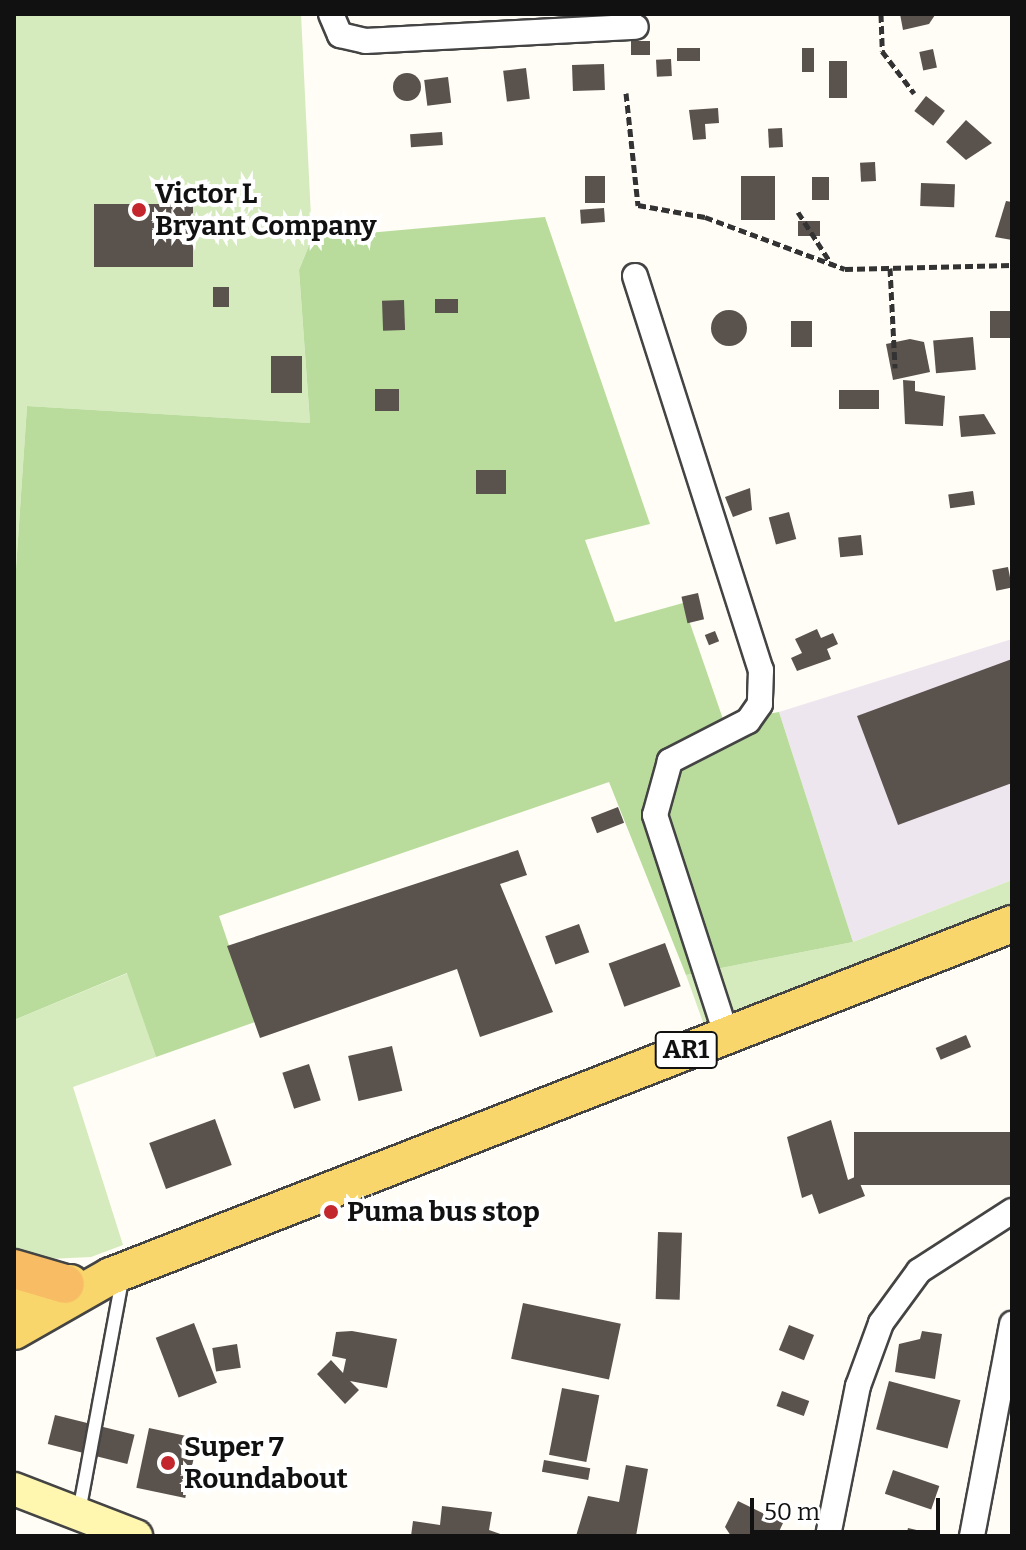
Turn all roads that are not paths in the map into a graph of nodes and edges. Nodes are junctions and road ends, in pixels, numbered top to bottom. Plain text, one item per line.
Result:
1 (331, 14) edge
2 (636, 27) dead end
3 (635, 276) dead end
4 (1012, 924) edge
5 (726, 1034) junction
6 (1012, 1211) edge
7 (14, 1269) edge
8 (118, 1274) junction
9 (65, 1284) junction
10 (14, 1292) edge
11 (1012, 1324) edge
12 (14, 1331) edge
13 (14, 1489) edge
14 (79, 1513) junction
15 (136, 1536) edge
16 (828, 1536) edge
17 (972, 1536) edge

1 - 2 street
3 - 5 street
4 - 5 main road, AR1
5 - 8 main road, AR1
6 - 16 street
7 - 9 highway
8 - 9 main road
8 - 12 main road, AR1
8 - 14 lane
9 - 10 main road
11 - 17 street
13 - 14 main road
14 - 15 main road

